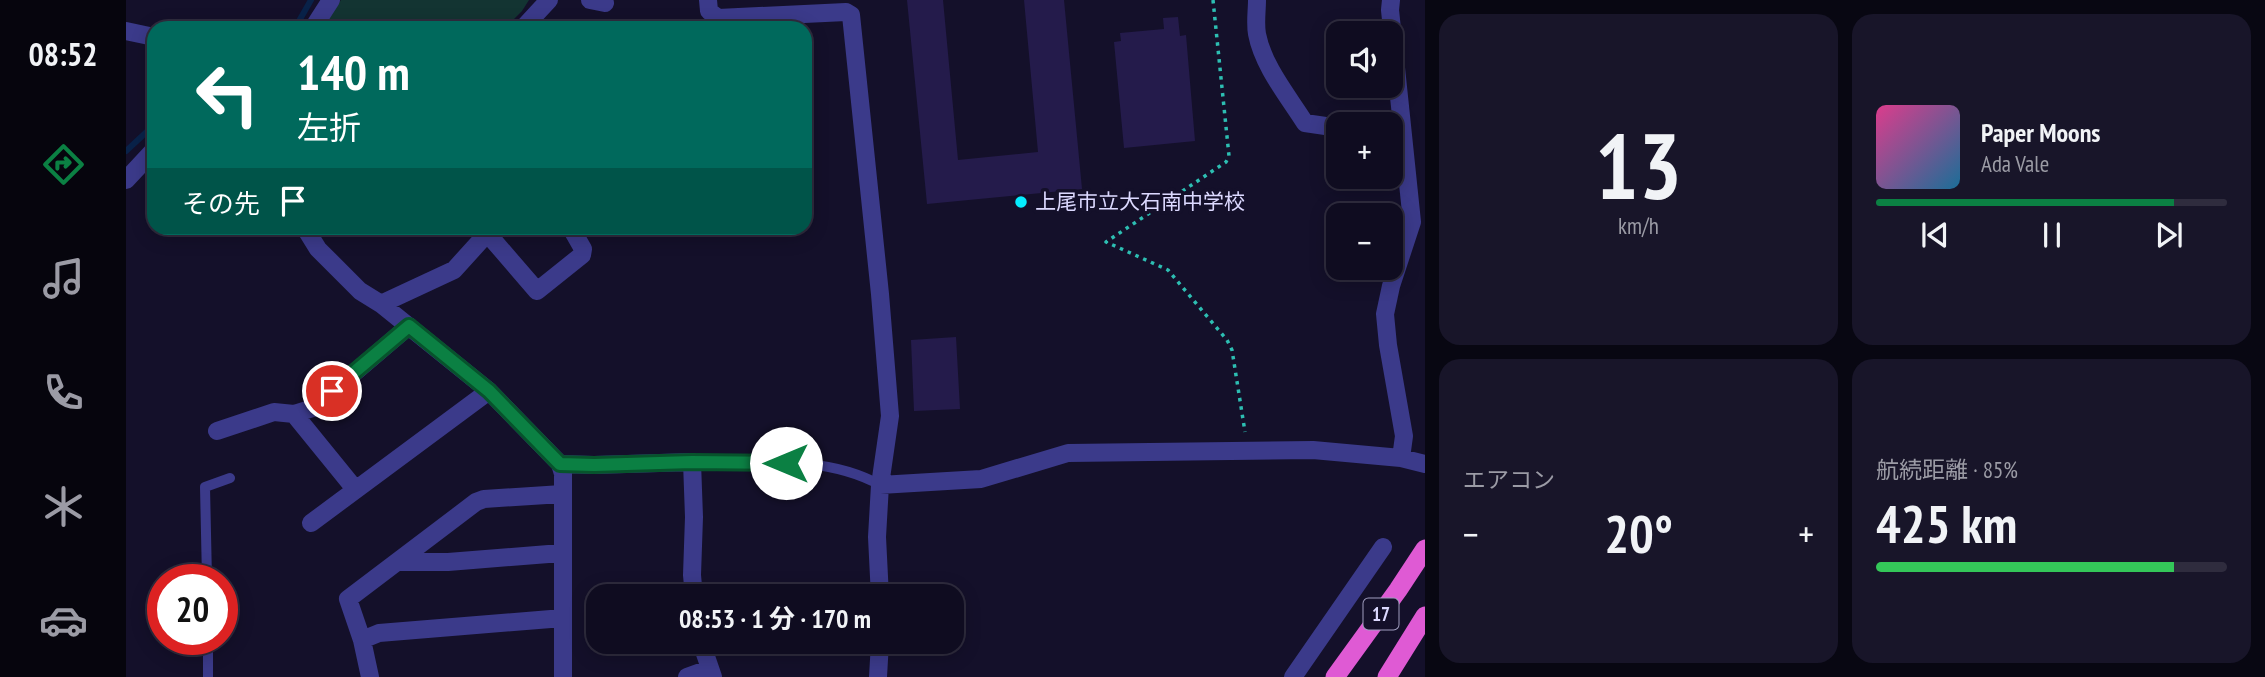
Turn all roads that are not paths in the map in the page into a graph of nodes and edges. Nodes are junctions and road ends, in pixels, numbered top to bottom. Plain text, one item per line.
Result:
1 (331, 0) edge
2 (549, 0) edge
3 (708, 0) edge
4 (1257, 0) edge
5 (1391, 0) edge
6 (318, 21) edge
7 (530, 21) edge
8 (126, 30) edge
9 (147, 35) edge
10 (1396, 112) edge
11 (1326, 126) edge
12 (147, 158) edge
13 (1403, 172) edge
14 (126, 180) edge
15 (309, 235) edge
16 (486, 235) edge
17 (494, 235) edge
18 (574, 235) edge
19 (381, 304) junction
20 (409, 326) junction
21 (489, 391) junction
22 (294, 414) junction
23 (217, 431) dead end
24 (1401, 458) junction
25 (692, 462) junction
26 (560, 464) junction
27 (1425, 464) edge
28 (230, 478) dead end
29 (880, 485) junction
30 (355, 489) junction
31 (562, 494) junction
32 (311, 523) dead end
33 (1382, 547) dead end
34 (1425, 549) edge
35 (561, 553) junction
36 (400, 562) junction
37 (207, 564) edge
38 (693, 584) edge
39 (879, 584) edge
40 (1425, 617) edge
41 (563, 618) junction
42 (362, 640) junction
43 (705, 654) edge
44 (879, 654) edge
45 (208, 655) edge
46 (711, 673) edge
47 (208, 677) edge
48 (370, 677) edge
49 (563, 677) edge
50 (687, 677) edge
51 (878, 677) edge
52 (1293, 677) edge
53 (1335, 677) edge
54 (1387, 677) edge

1 - 6 street
2 - 7 street
3 - 29 street
4 - 11 street
5 - 10 street
8 - 9 street
12 - 14 street
13 - 24 street
15 - 19 street
16 - 19 street
17 - 18 street
19 - 20 street
20 - 21 street
20 - 22 street
21 - 26 street
21 - 30 street
22 - 23 street
22 - 30 street
24 - 27 street
24 - 29 street
25 - 26 street
25 - 29 lane
25 - 38 street
26 - 31 street
28 - 37 lane
29 - 39 street
30 - 32 street
31 - 35 street
31 - 36 street
33 - 52 street
34 - 53 highway, 17
35 - 36 street
35 - 41 street
36 - 42 street
40 - 54 highway, 17
41 - 42 street
41 - 49 street
42 - 48 street
43 - 46 street
44 - 51 street
45 - 47 lane
46 - 50 street

